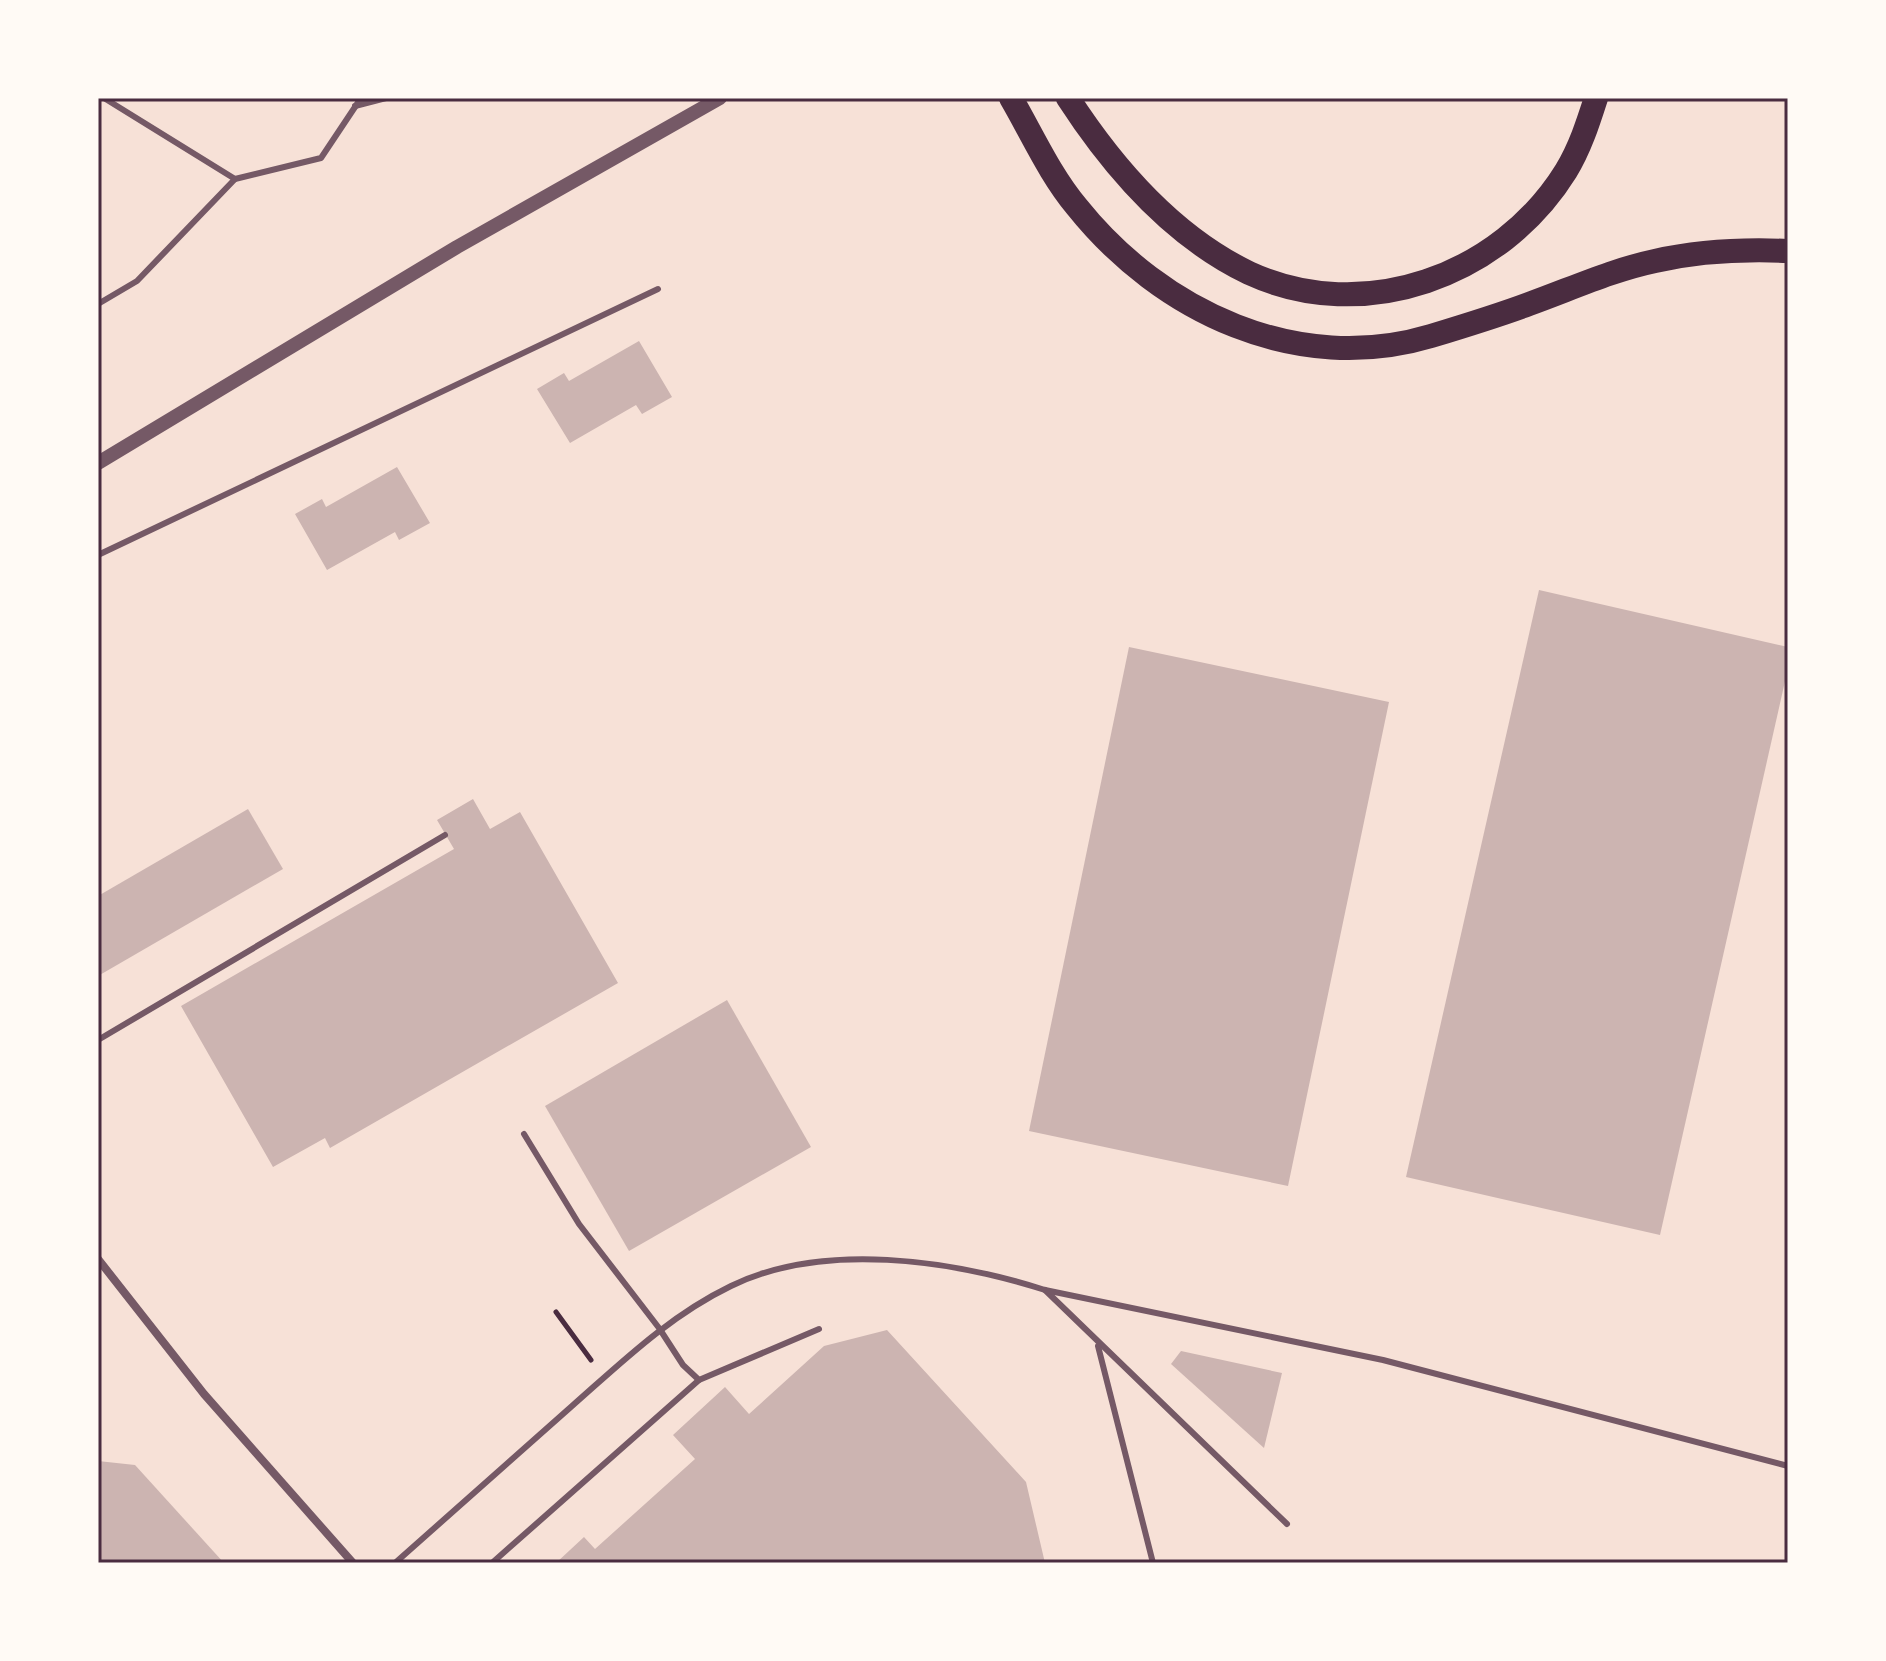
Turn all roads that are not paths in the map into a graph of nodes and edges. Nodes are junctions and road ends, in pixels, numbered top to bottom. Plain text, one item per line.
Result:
1 (104, 98) edge
2 (361, 98) edge
3 (386, 98) edge
4 (720, 98) edge
5 (1068, 98) edge
6 (1076, 98) edge
7 (1596, 98) edge
8 (1010, 101) edge
9 (355, 106) junction
10 (1085, 125) junction
11 (235, 179) junction
12 (1788, 251) edge
13 (658, 289) dead end
14 (98, 304) edge
15 (98, 463) edge
16 (98, 555) edge
17 (445, 835) dead end
18 (98, 1040) edge
19 (524, 1134) dead end
20 (98, 1259) edge
21 (1045, 1290) junction
22 (659, 1328) junction
23 (819, 1329) dead end
24 (1097, 1342) junction
25 (699, 1380) junction
26 (1788, 1466) edge
27 (1287, 1524) dead end
28 (353, 1563) edge
29 (395, 1563) edge
30 (492, 1563) edge
31 (1153, 1563) edge

1 - 11 lane
2 - 9 lane
3 - 9 lane
4 - 15 street
5 - 10 highway
6 - 10 highway
7 - 10 highway
8 - 12 highway
9 - 11 lane
11 - 14 lane
13 - 16 lane
17 - 18 lane
19 - 22 lane
20 - 28 street
21 - 22 lane
21 - 24 lane
21 - 26 lane
22 - 25 lane
22 - 29 lane
23 - 25 lane
24 - 27 lane
24 - 31 lane
25 - 30 lane

